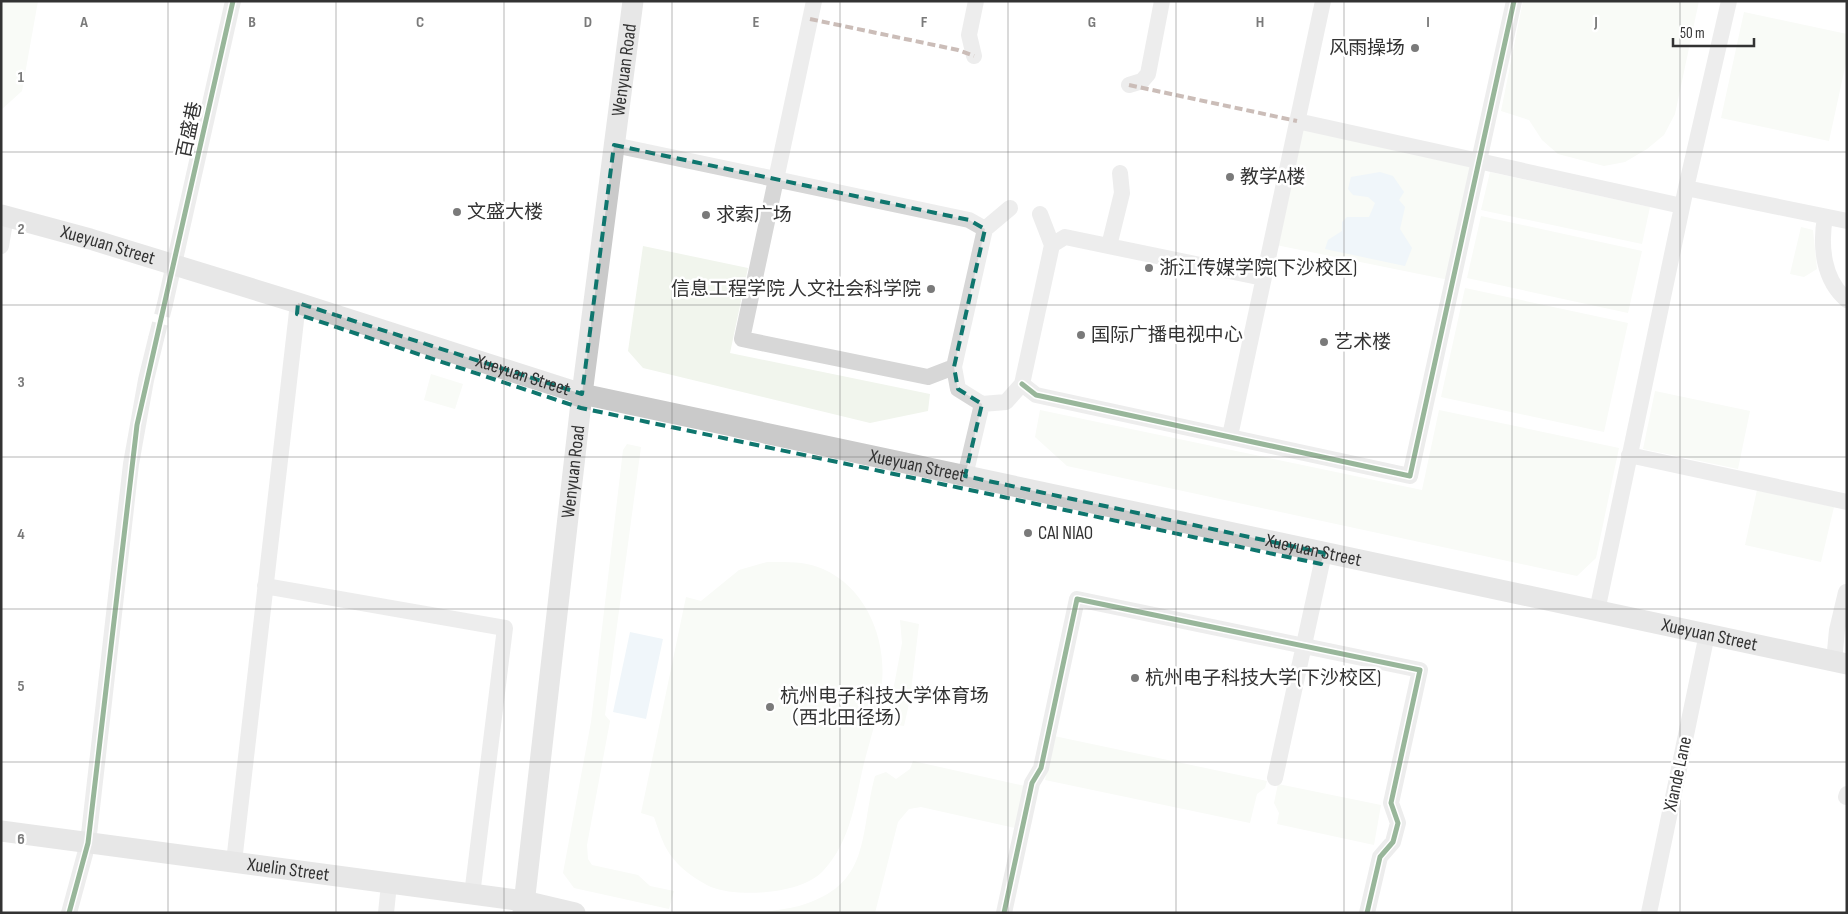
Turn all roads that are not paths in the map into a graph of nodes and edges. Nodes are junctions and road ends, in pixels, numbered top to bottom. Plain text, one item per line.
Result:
1 (233, 1) edge
2 (633, 1) edge
3 (814, 1) edge
4 (976, 1) edge
5 (1162, 1) edge
6 (1323, 1) edge
7 (1514, 1) edge
8 (1729, 1) edge
9 (974, 56) dead end
10 (1129, 85) dead end
11 (1296, 121) junction
12 (614, 145) junction
13 (1479, 161) junction
14 (1120, 173) dead end
15 (776, 179) junction
16 (1686, 188) junction
17 (1682, 206) junction
18 (1010, 208) dead end
19 (1040, 214) dead end
20 (1825, 217) junction
21 (1847, 221) edge
22 (3, 227) edge
23 (985, 229) junction
24 (1052, 245) junction
25 (1109, 246) junction
26 (174, 270) junction
27 (1263, 278) junction
28 (1847, 300) edge
29 (165, 304) tunnel mouth
30 (298, 308) junction
31 (156, 340) tunnel mouth
32 (954, 367) junction
33 (1022, 384) junction
34 (581, 401) junction
35 (982, 404) junction
36 (1230, 436) junction
37 (1629, 455) junction
38 (965, 476) junction
39 (1847, 502) edge
40 (1323, 558) junction
41 (265, 586) junction
42 (1846, 592) dead end
43 (1597, 611) junction
44 (1706, 639) junction
45 (1304, 647) junction
46 (1843, 667) edge
47 (1275, 778) dead end
48 (1, 831) edge
49 (88, 842) junction
50 (234, 862) junction
51 (389, 884) junction
52 (472, 895) junction
53 (524, 907) edge
54 (69, 913) edge
55 (386, 913) edge
56 (575, 913) edge
57 (1004, 913) edge
58 (1367, 913) edge
59 (1649, 913) edge

1 - 26 street, 百盛巷
2 - 12 main road, Wenyuan Road
3 - 15 street
4 - 9 street
5 - 10 street
6 - 11 street
7 - 13 street
8 - 16 street
11 - 13 street
11 - 27 street
12 - 15 street
12 - 34 main road, Wenyuan Road
13 - 17 street
13 - 36 street
14 - 25 street
15 - 23 street
15 - 32 street
16 - 17 street
16 - 20 street
17 - 37 street
18 - 23 street
19 - 24 street
20 - 21 street
20 - 28 street
22 - 26 main road, Xueyuan Street
23 - 32 street
24 - 25 street
24 - 33 street
25 - 27 street
26 - 29 street, 百盛巷
26 - 30 main road, Xueyuan Street
27 - 36 street
30 - 34 main road, Xueyuan Street
30 - 41 street
31 - 49 street
32 - 35 street
33 - 35 street
33 - 36 street
34 - 38 main road, Xueyuan Street
34 - 40 main road, Xueyuan Street
34 - 53 main road, Wenyuan Road
35 - 38 street
37 - 39 street
37 - 43 street
38 - 40 main road, Xueyuan Street
40 - 43 main road, Xueyuan Street
40 - 44 main road, Xueyuan Street
40 - 45 street
41 - 50 street
41 - 52 street
42 - 46 street
43 - 44 main road, Xueyuan Street
44 - 46 main road, Xueyuan Street
44 - 59 street, Xiande Lane
45 - 47 street
45 - 57 street
45 - 58 street
48 - 49 main road, Xuelin Street
49 - 50 main road, Xuelin Street
49 - 54 street
50 - 51 main road, Xuelin Street
51 - 52 main road, Xuelin Street
51 - 55 street
52 - 53 main road, Xuelin Street
53 - 56 main road, Xuelin Street

